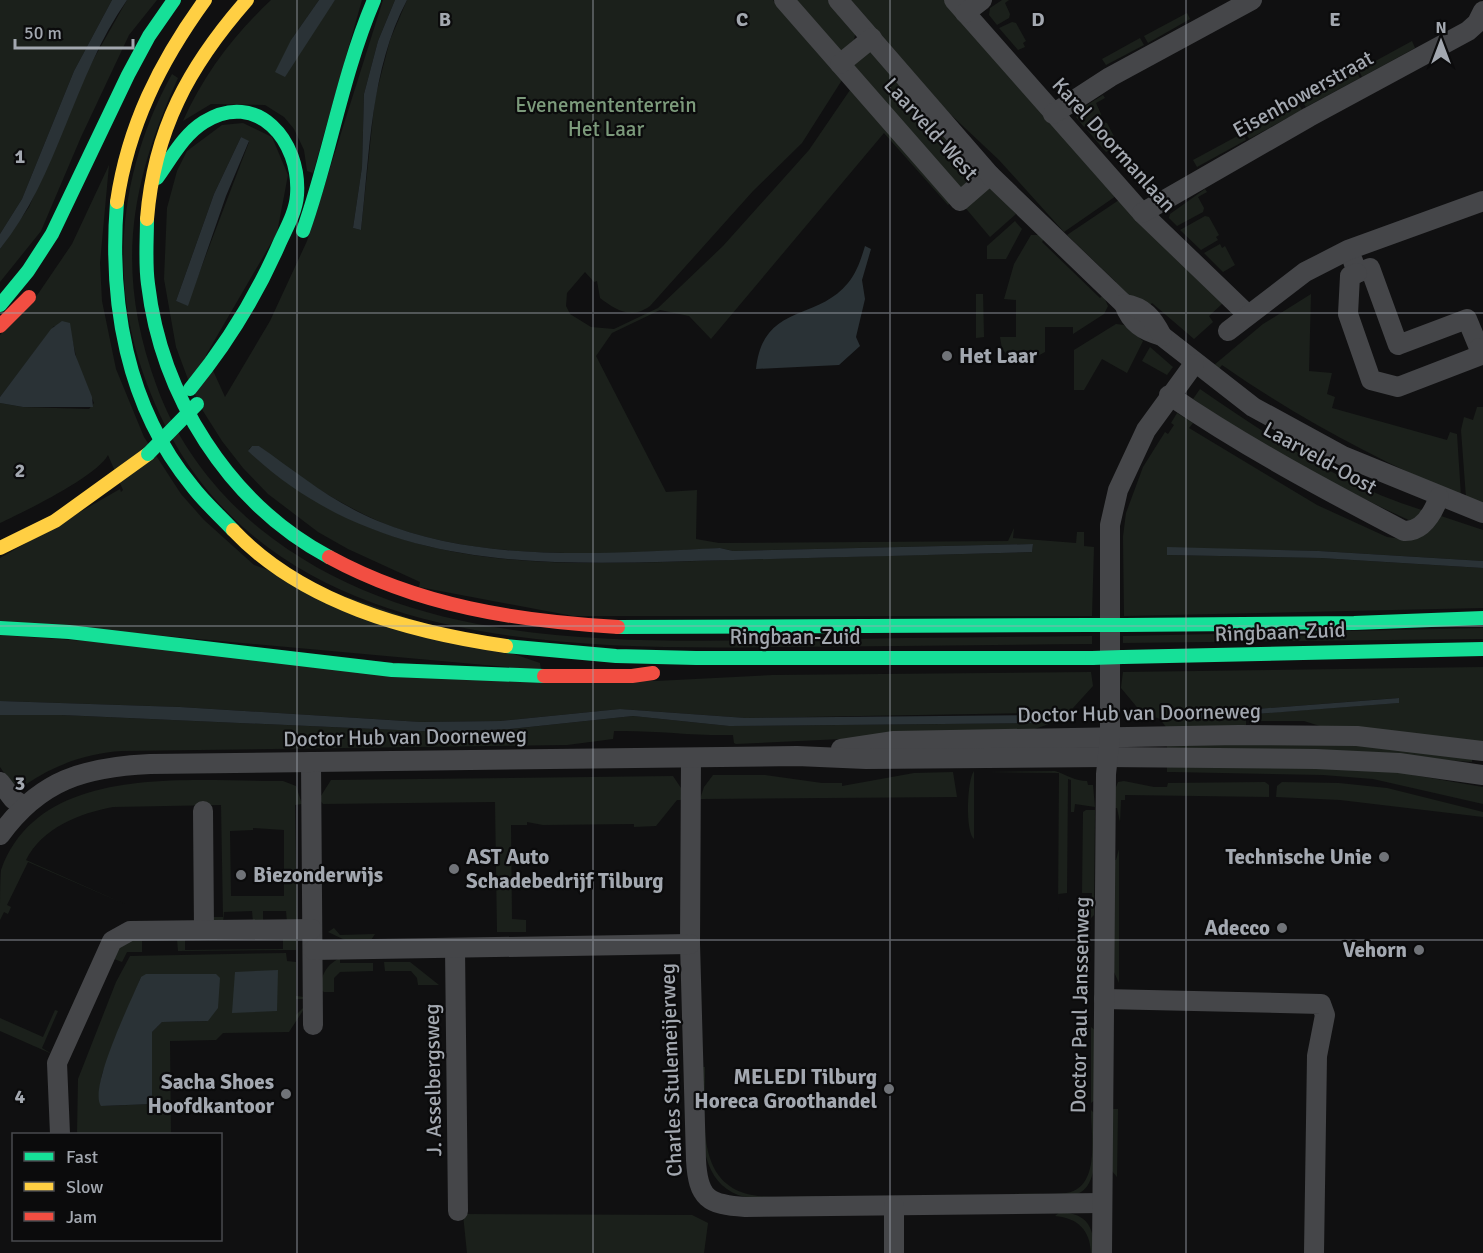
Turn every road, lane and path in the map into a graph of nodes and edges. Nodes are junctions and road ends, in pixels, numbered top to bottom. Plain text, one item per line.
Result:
1 (174, 0) edge
2 (205, 0) edge
3 (247, 0) edge
4 (374, 0) edge
5 (784, 0) edge
6 (838, 0) edge
7 (982, 0) edge
8 (1252, 0) edge
9 (960, 6) edge
10 (1483, 11) edge
11 (872, 38) junction
12 (840, 63) junction
13 (148, 88) junction
14 (1053, 114) junction
15 (118, 134) dead end
16 (990, 175) junction
17 (150, 188) junction
18 (1483, 201) edge
19 (1142, 213) junction
20 (298, 241) dead end
21 (1348, 250) junction
22 (1357, 273) junction
23 (40, 281) dead end
24 (0, 305) edge
25 (1247, 314) junction
26 (0, 326) edge
27 (1228, 331) dead end
28 (1481, 347) edge
29 (1194, 364) junction
30 (209, 390) dead end
31 (1169, 395) junction
32 (141, 439) dead end
33 (115, 461) dead end
34 (78, 486) dead end
35 (1439, 497) junction
36 (1483, 513) edge
37 (0, 548) edge
38 (1483, 618) edge
39 (0, 628) edge
40 (1483, 648) edge
41 (753, 658) junction
42 (1110, 737) junction
43 (1483, 751) edge
44 (796, 756) junction
45 (1106, 757) junction
46 (691, 758) junction
47 (311, 762) junction
48 (1483, 775) edge
49 (0, 782) edge
50 (24, 806) junction
51 (203, 812) dead end
52 (0, 835) edge
53 (312, 929) junction
54 (204, 930) junction
55 (690, 944) junction
56 (455, 948) junction
57 (313, 950) junction
58 (1104, 999) junction
59 (313, 1024) dead end
60 (60, 1133) edge
61 (1102, 1203) junction
62 (894, 1206) junction
63 (458, 1210) dead end
64 (894, 1253) edge
65 (1102, 1253) edge
66 (1314, 1253) edge

1 - 24 main road
2 - 13 main road
3 - 17 main road, Ringbaan-Zuid
4 - 20 main road
5 - 12 street, Laarveld-West
6 - 11 street, Laarveld-West
7 - 9 street
8 - 14 street
9 - 14 street, Karel Doormanlaan
10 - 19 street, Eisenhowerstraat
11 - 12 street
11 - 16 street, Laarveld-West
12 - 16 street, Laarveld-West
13 - 15 main road
13 - 41 main road, Ringbaan-Zuid
14 - 19 street, Karel Doormanlaan
16 - 29 street, Laarveld-West
17 - 32 main road
17 - 38 main road, Ringbaan-Zuid, bridge
18 - 21 street
19 - 25 street, Karel Doormanlaan
21 - 22 street
21 - 25 street
22 - 28 street
22 - 28 street
23 - 26 main road
25 - 27 street
29 - 31 street, Doctor Paul Janssenweg
29 - 35 street, Laarveld-Oost
30 - 37 main road, bridge
31 - 35 street, Laarveld-Oost
31 - 42 street, Doctor Paul Janssenweg
33 - 34 main road
35 - 36 street, Laarveld-Oost
39 - 41 main road
40 - 41 main road, Ringbaan-Zuid, bridge
42 - 43 street, Doctor Hub van Doorneweg
42 - 44 street, Doctor Hub van Doorneweg
42 - 45 street, Doctor Paul Janssenweg
44 - 45 street, Doctor Hub van Doorneweg
44 - 46 street, Doctor Hub van Doorneweg
45 - 48 street, Doctor Hub van Doorneweg
45 - 58 street, Doctor Paul Janssenweg
46 - 47 street, Doctor Hub van Doorneweg
46 - 55 street, Charles Stulemeijerweg
47 - 50 street, Doctor Hub van Doorneweg
47 - 53 street
49 - 50 street
50 - 52 street, Doctor Hub van Doorneweg
51 - 54 street
53 - 54 street
53 - 57 street
54 - 60 street
55 - 56 street
55 - 62 street, Charles Stulemeijerweg
56 - 57 street
56 - 63 street, J. Asselbergsweg
57 - 59 street
58 - 61 street, Doctor Paul Janssenweg
58 - 66 street
61 - 62 street, Charles Stulemeijerweg
61 - 65 street, Doctor Paul Janssenweg
62 - 64 street

